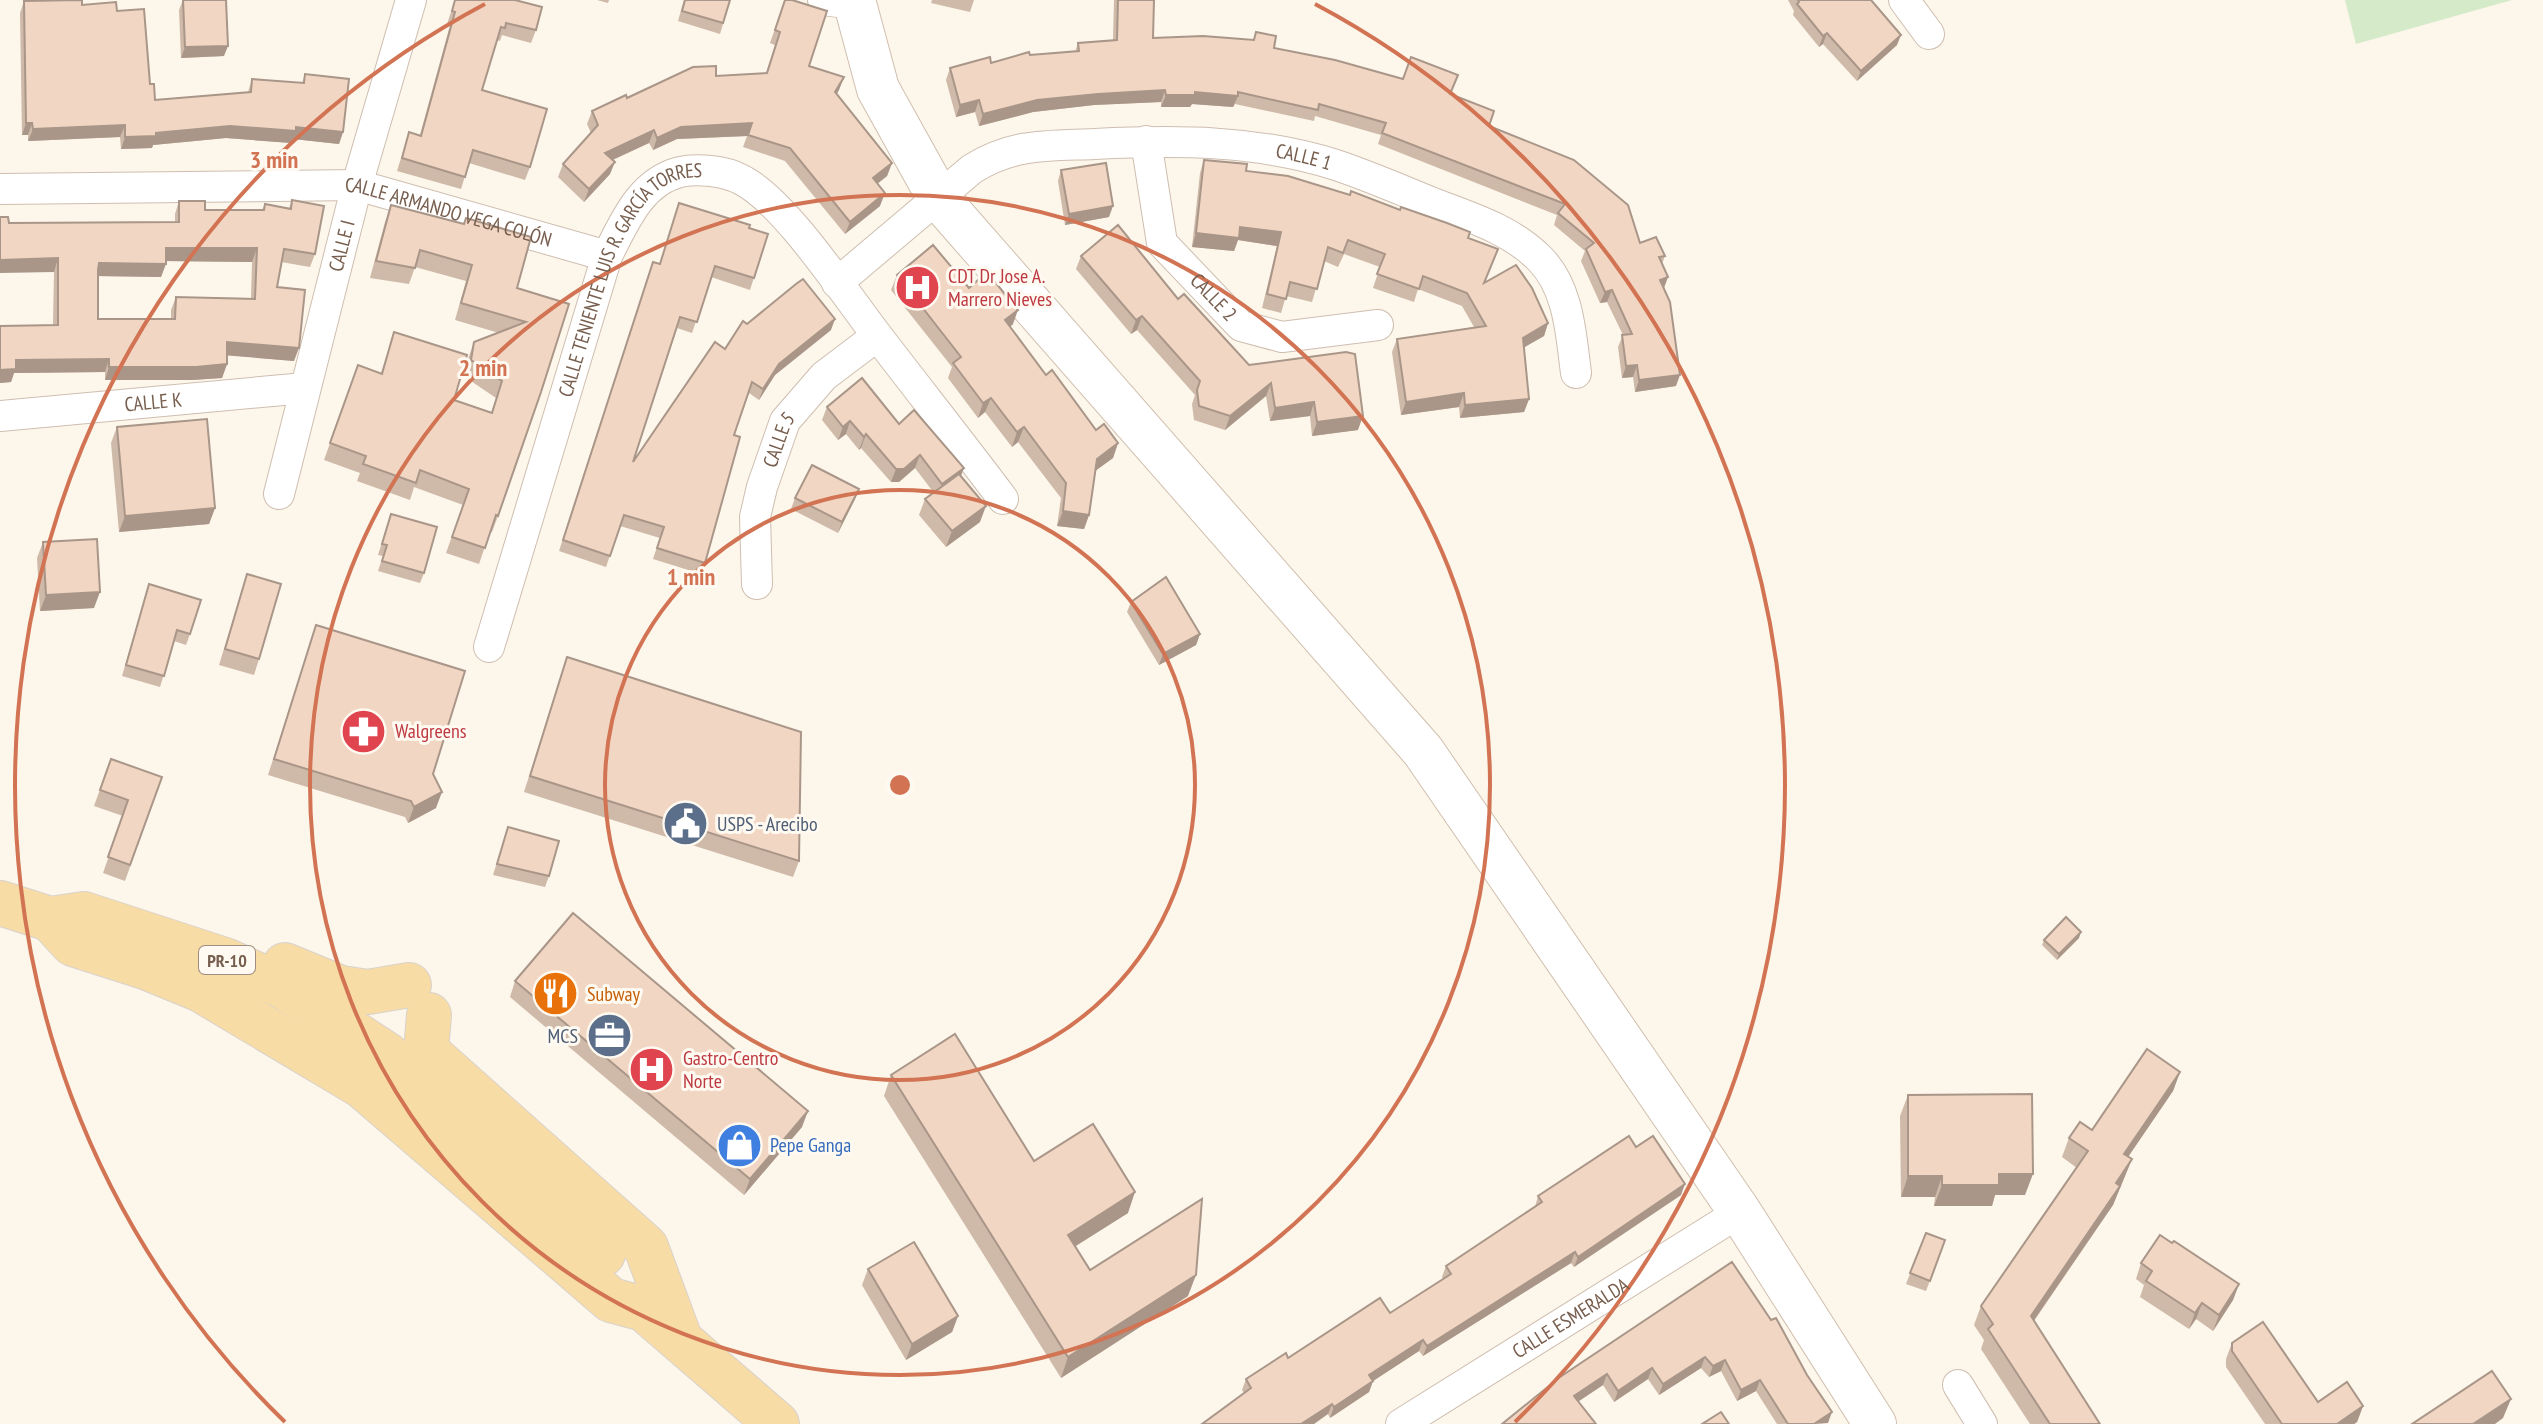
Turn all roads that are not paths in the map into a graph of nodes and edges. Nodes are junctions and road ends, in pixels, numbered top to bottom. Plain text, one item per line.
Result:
1 (411, 0) edge
2 (1904, 0) edge
3 (844, 1) edge
4 (1929, 34) dead end
5 (1146, 141) junction
6 (357, 185) junction
7 (0, 189) edge
8 (939, 199) junction
9 (607, 256) junction
10 (837, 283) junction
11 (1378, 325) dead end
12 (877, 336) junction
13 (1576, 373) dead end
14 (305, 388) junction
15 (0, 416) edge
16 (279, 494) dead end
17 (1003, 499) dead end
18 (757, 584) dead end
19 (489, 647) dead end
20 (0, 903) edge
21 (50, 919) junction
22 (215, 956) junction
23 (1740, 1212) junction
24 (644, 1309) junction
25 (681, 1341) junction
26 (1958, 1385) dead end
27 (777, 1424) edge
28 (1401, 1424) edge
29 (1875, 1424) edge
30 (1982, 1424) edge

1 - 6 street, CALLE I
2 - 4 street
3 - 8 street
5 - 8 street, CALLE 1
5 - 11 street, CALLE 2
5 - 13 street, CALLE 1
6 - 7 street, CALLE ARMANDO VEGA COLÓN
6 - 9 street, CALLE ARMANDO VEGA COLÓN
6 - 14 street, CALLE I
8 - 10 street, CALLE 1
8 - 23 street
9 - 10 street, CALLE TENIENTE LUIS R. GARCÍA TORRES
9 - 19 street, CALLE TENIENTE LUIS R. GARCÍA TORRES
10 - 12 street, CALLE TENIENTE LUIS R. GARCÍA TORRES
12 - 17 street, CALLE TENIENTE LUIS R. GARCÍA TORRES
12 - 18 street, CALLE 5
14 - 15 street, CALLE K
14 - 16 street, CALLE I
20 - 21 main road, PR-10
21 - 22 main road, PR-10
21 - 24 main road, PR-10
22 - 24 main road, PR-10
22 - 25 main road
23 - 28 street, CALLE ESMERALDA
23 - 29 street
24 - 25 main road, PR-10
25 - 27 main road, PR-10
26 - 30 street

